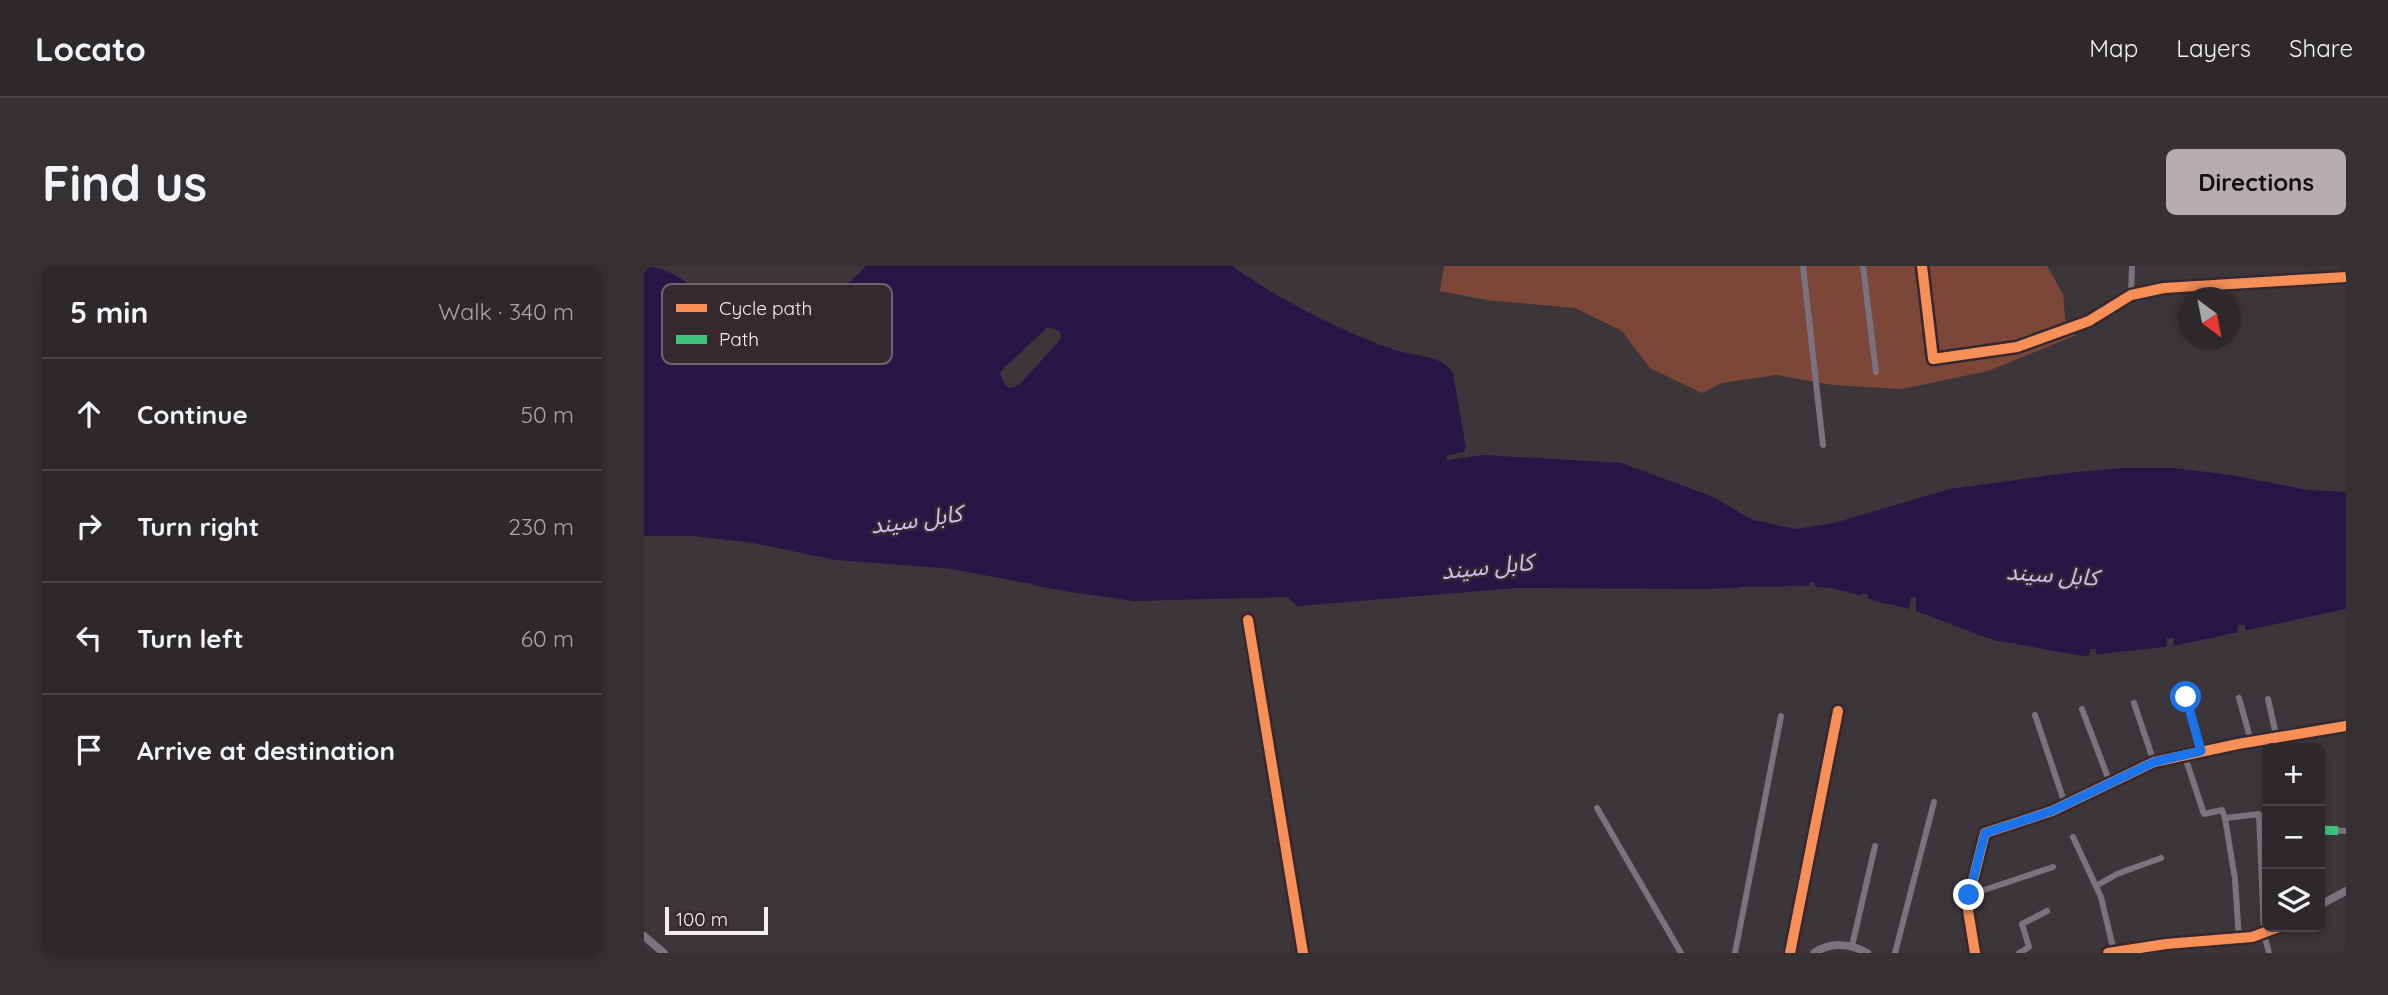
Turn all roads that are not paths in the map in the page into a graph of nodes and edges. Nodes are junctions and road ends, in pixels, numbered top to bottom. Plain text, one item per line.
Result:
1 (1803, 266) edge
2 (1863, 266) edge
3 (1922, 266) edge
4 (2132, 266) edge
5 (2346, 276) edge
6 (2131, 295) junction
7 (1876, 372) dead end
8 (1823, 445) dead end
9 (1248, 620) dead end
10 (2186, 697) dead end
11 (2239, 698) dead end
12 (2268, 699) dead end
13 (2134, 703) dead end
14 (2082, 709) dead end
15 (1838, 711) dead end
16 (2035, 715) dead end
17 (1781, 716) dead end
18 (2346, 726) edge
19 (2278, 737) junction
20 (2251, 741) junction
21 (2279, 743) edge
22 (2201, 751) junction
23 (2185, 754) junction
24 (2154, 762) junction
25 (2110, 783) junction
26 (1934, 802) dead end
27 (2065, 804) junction
28 (1597, 808) dead end
29 (2225, 818) junction
30 (2325, 830) edge
31 (2346, 831) edge
32 (2073, 837) dead end
33 (1875, 846) dead end
34 (2161, 858) dead end
35 (2053, 867) dead end
36 (2096, 886) junction
37 (2346, 891) edge
38 (1969, 895) junction
39 (2325, 902) edge
40 (2047, 911) dead end
41 (2268, 932) edge
42 (2264, 934) junction
43 (644, 936) edge
44 (2239, 939) junction
45 (1852, 946) junction
46 (2111, 952) edge
47 (664, 953) edge
48 (1303, 953) edge
49 (1681, 953) edge
50 (1735, 953) edge
51 (1790, 953) edge
52 (1814, 953) edge
53 (1867, 953) edge
54 (1895, 953) edge
55 (1975, 953) edge
56 (2019, 953) edge
57 (2269, 953) edge

1 - 8 street
2 - 7 street
3 - 6 street
4 - 6 street
5 - 6 street
9 - 48 street
10 - 22 street
11 - 20 street
12 - 19 street
13 - 24 street
14 - 25 street
15 - 51 street
16 - 27 street
17 - 50 street
18 - 19 street
19 - 20 street
19 - 21 street
20 - 22 street
22 - 23 street
23 - 24 street
23 - 29 street
24 - 25 street
25 - 27 street
26 - 54 street
27 - 38 street
28 - 49 street
29 - 42 street
29 - 44 street
30 - 31 street
32 - 36 street
33 - 45 street
34 - 36 street
35 - 38 street
36 - 46 street
37 - 39 street
38 - 55 street
40 - 56 street
41 - 42 street
42 - 44 street
42 - 57 street
43 - 47 street
44 - 46 street
45 - 52 street
45 - 53 street

